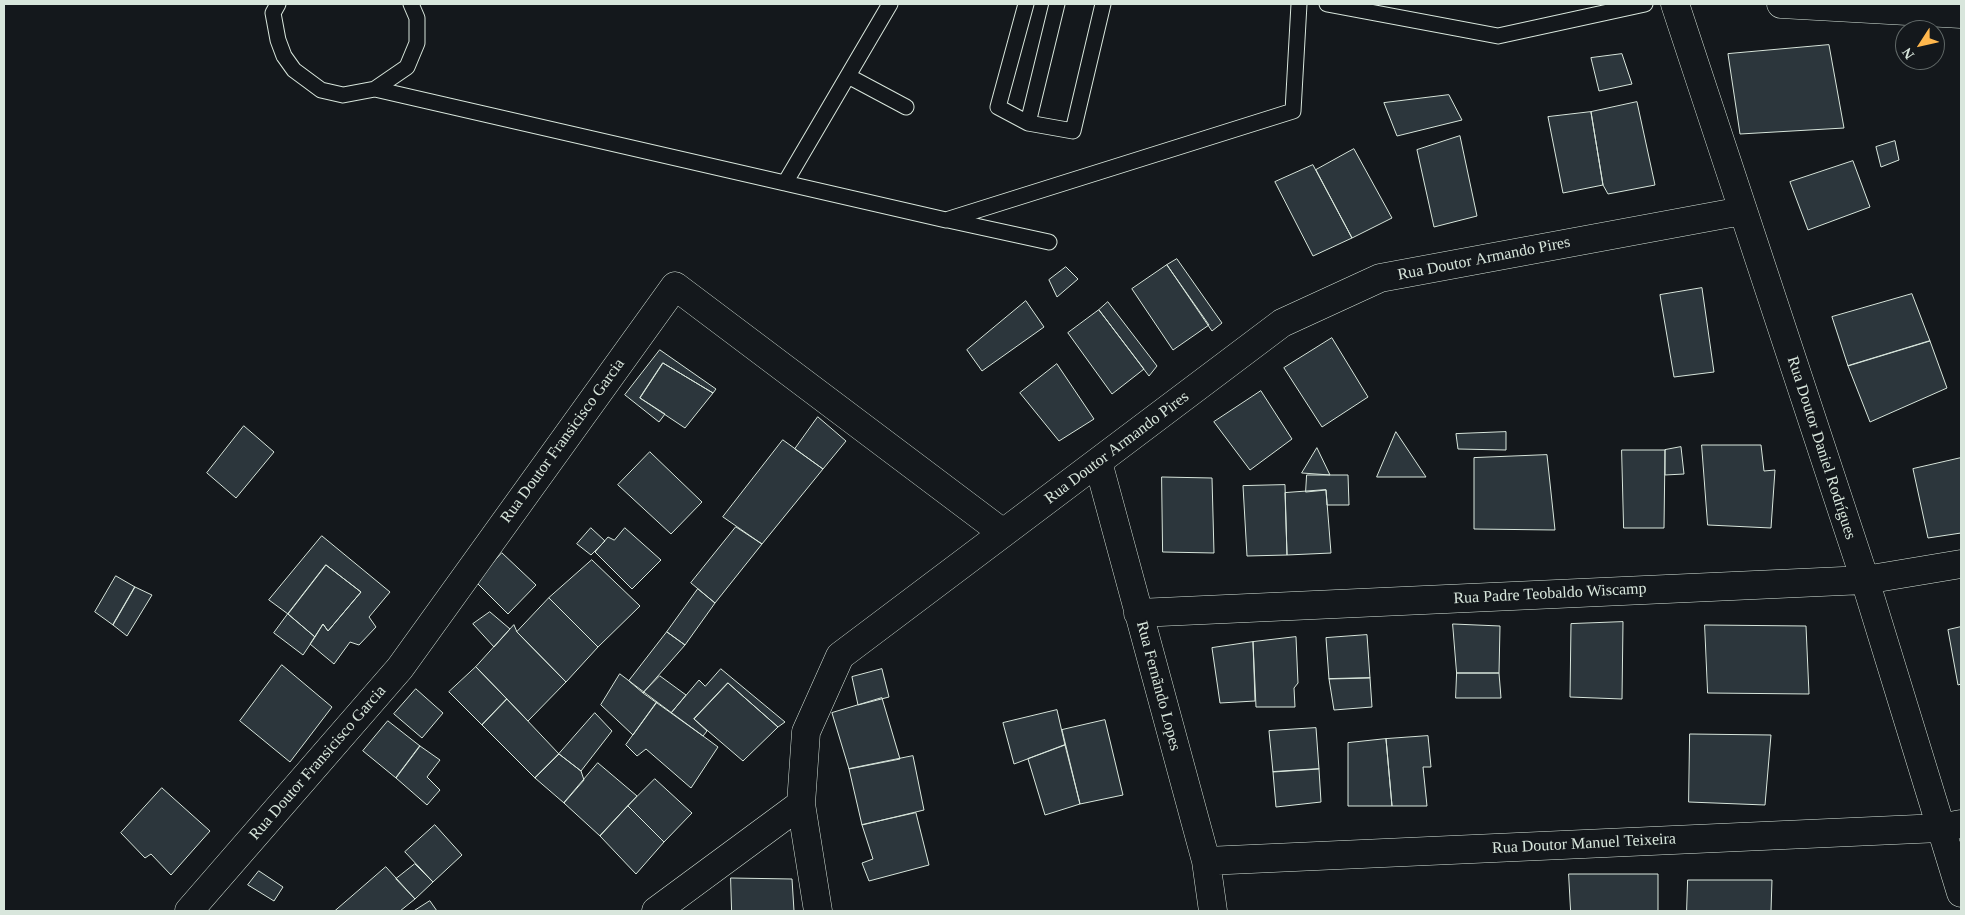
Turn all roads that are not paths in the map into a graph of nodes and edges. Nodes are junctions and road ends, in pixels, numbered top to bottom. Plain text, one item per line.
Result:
1 (278, 4) edge
2 (411, 4) edge
3 (890, 4) edge
4 (1026, 4) edge
5 (1057, 4) edge
6 (1103, 4) edge
7 (1299, 4) edge
8 (1327, 4) edge
9 (1645, 4) edge
10 (1675, 4) edge
11 (1781, 4) edge
12 (1961, 14) edge
13 (848, 76) junction
14 (375, 90) junction
15 (906, 107) dead end
16 (1028, 123) junction
17 (785, 183) junction
18 (1742, 211) junction
19 (946, 220) junction
20 (1049, 242) dead end
21 (1098, 462) junction
22 (1003, 533) junction
23 (1961, 564) edge
24 (1864, 580) junction
25 (1138, 613) junction
26 (801, 804) junction
27 (1951, 826) edge
28 (1206, 861) junction
29 (1961, 893) edge
30 (189, 911) edge
31 (656, 911) edge
32 (818, 911) edge
33 (1212, 911) edge

1 - 14 lane
2 - 14 lane
3 - 13 lane
4 - 16 lane
5 - 16 lane
6 - 16 lane
7 - 19 lane
8 - 9 lane
10 - 18 street, Rua Doutor Daniel Rodrígues
11 - 12 street
13 - 15 lane
13 - 17 lane
14 - 17 lane
17 - 19 lane
18 - 21 street, Rua Doutor Armando Pires
18 - 24 street, Rua Doutor Daniel Rodrígues
19 - 20 lane
21 - 22 street, Rua Doutor Armando Pires
21 - 25 street, Rua Fernãndo Lopes
22 - 26 street, Rua Doutor Armando Pires
22 - 30 street, Rua Doutor Fransicisco Garcia
23 - 24 street, Rua Padre Teobaldo Wiscamp
24 - 25 street, Rua Padre Teobaldo Wiscamp
24 - 27 street, Rua Doutor Daniel Rodrígues
25 - 28 street, Rua Fernãndo Lopes
26 - 31 street
26 - 32 street, Rua Doutor Armando Pires
27 - 28 street, Rua Doutor Manuel Teixeira
27 - 29 street, Rua Doutor Daniel Rodrígues
28 - 33 street, Rua Fernãndo Lopes

